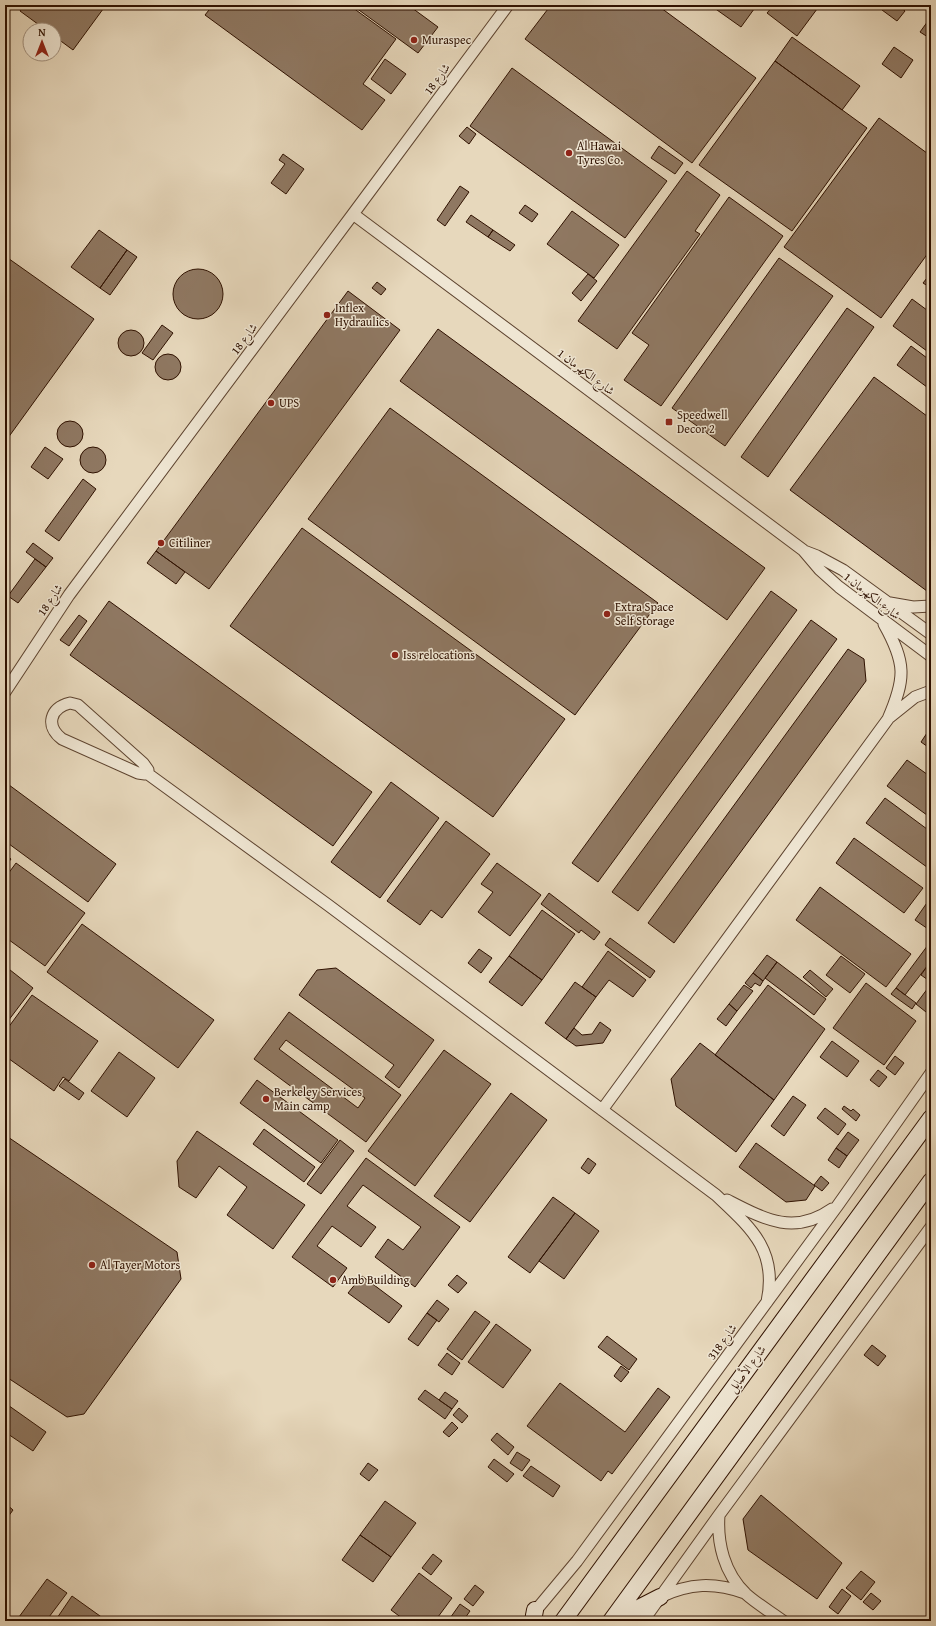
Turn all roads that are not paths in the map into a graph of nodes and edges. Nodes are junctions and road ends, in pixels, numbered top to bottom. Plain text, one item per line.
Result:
1 (508, 5) edge
2 (353, 214) junction
3 (803, 550) junction
4 (886, 602) junction
5 (931, 606) edge
6 (880, 618) junction
7 (931, 634) edge
8 (931, 656) edge
9 (931, 691) edge
10 (5, 692) edge
11 (888, 719) junction
12 (148, 774) junction
13 (931, 1073) edge
14 (602, 1110) junction
15 (931, 1118) edge
16 (931, 1181) edge
17 (716, 1195) junction
18 (838, 1205) junction
19 (931, 1228) edge
20 (767, 1302) junction
21 (719, 1514) junction
22 (746, 1594) junction
23 (660, 1597) junction
24 (532, 1617) edge
25 (563, 1621) edge
26 (612, 1621) edge
27 (643, 1621) edge
28 (783, 1621) edge

1 - 2 street, شارع 18
2 - 3 street, شارع الكهرمان 1
2 - 10 street, شارع 18
3 - 4 street, شارع الكهرمان 1
3 - 6 street, شارع الكهرمان 1
4 - 5 street
4 - 7 street, شارع الكهرمان 1
6 - 8 street, شارع الكهرمان 1
6 - 11 street
9 - 11 street
11 - 14 street
12 - 12 street
12 - 14 street
13 - 18 street, شارع 318
14 - 17 street
15 - 25 main road, شارع الأصايل
16 - 26 main road
17 - 18 street
17 - 20 street
18 - 20 street, شارع 318
19 - 21 street
20 - 24 street, شارع 318
21 - 22 street
21 - 23 street
22 - 23 street
22 - 28 street
23 - 26 main road
23 - 27 street

